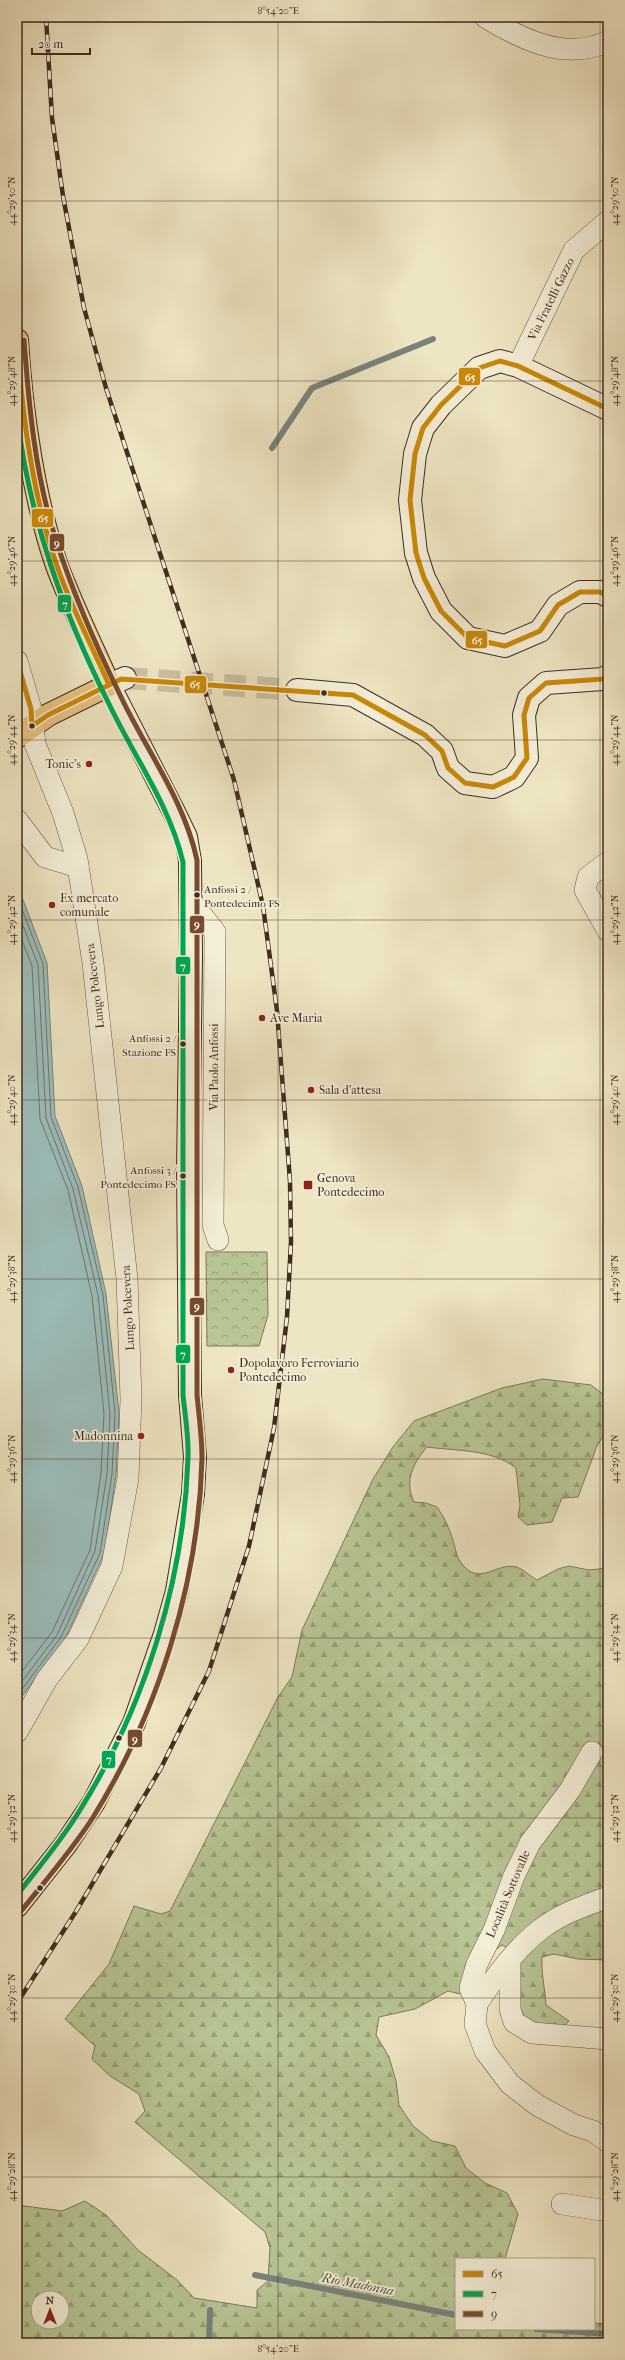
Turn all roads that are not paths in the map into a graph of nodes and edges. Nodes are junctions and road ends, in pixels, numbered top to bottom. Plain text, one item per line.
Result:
1 (485, 17) edge
2 (608, 41) edge
3 (608, 221) edge
4 (17, 351) edge
5 (506, 361) junction
6 (608, 409) edge
7 (608, 596) edge
8 (17, 660) edge
9 (606, 679) edge
10 (117, 682) junction
11 (297, 690) tunnel mouth
12 (32, 726) edge
13 (17, 820) edge
14 (608, 862) edge
15 (77, 863) junction
16 (191, 901) junction
17 (608, 931) edge
18 (218, 1240) dead end
19 (17, 1732) edge
20 (592, 1752) dead end
21 (608, 1897) edge
22 (17, 1906) edge
23 (510, 1960) junction
24 (477, 2004) junction
25 (608, 2039) edge
26 (608, 2142) edge
27 (562, 2204) dead end
28 (608, 2211) edge

1 - 2 street
3 - 5 street, Via Fratelli Gazzo
4 - 10 main road, Via Paolo Anfossi
5 - 6 main road
5 - 7 main road
8 - 12 street, Lungo Polcevera
9 - 11 main road
10 - 12 main road
10 - 16 main road, Via Paolo Anfossi
12 - 15 street, Lungo Polcevera
13 - 15 street
14 - 17 street
15 - 19 street, Lungo Polcevera
16 - 18 street, Via Paolo Anfossi
16 - 22 main road, Via Paolo Anfossi
20 - 24 street, Località Sottovalle
21 - 23 street, Località Sottovalle
23 - 24 street, Località Sottovalle
23 - 25 street
24 - 26 street, Località Sottovalle
27 - 28 street

